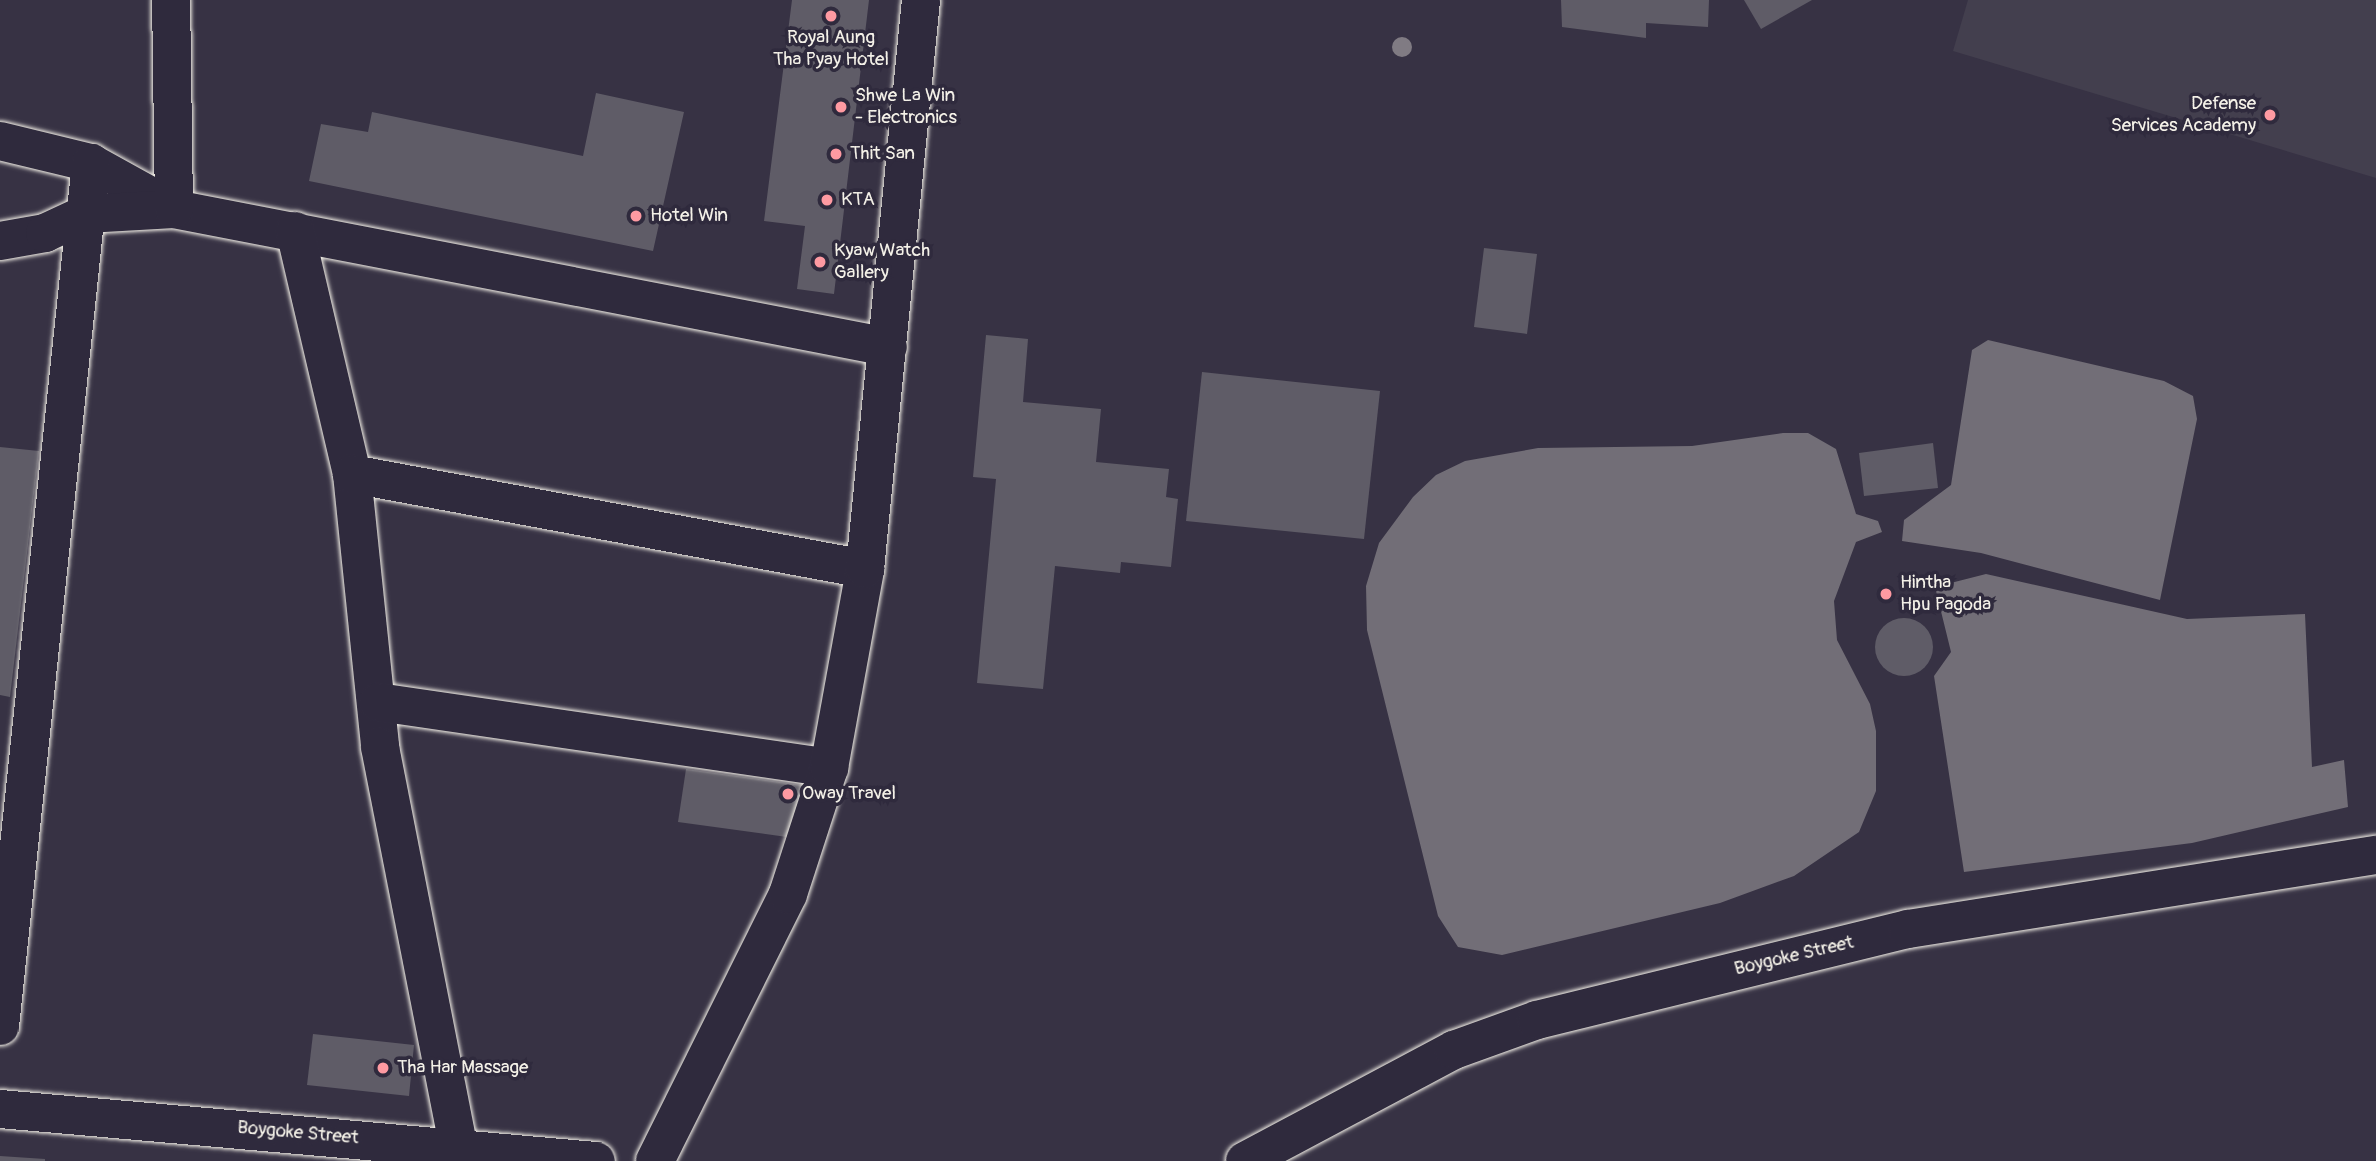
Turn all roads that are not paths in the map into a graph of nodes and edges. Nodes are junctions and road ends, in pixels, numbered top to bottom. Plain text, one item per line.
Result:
1 (171, 0) edge
2 (921, 0) edge
3 (0, 141) edge
4 (90, 163) junction
5 (174, 209) junction
6 (86, 214) junction
7 (295, 231) junction
8 (0, 241) edge
9 (888, 347) junction
10 (352, 474) junction
11 (865, 569) junction
12 (378, 702) junction
13 (829, 768) junction
14 (2376, 855) edge
15 (5, 961) edge
16 (0, 1026) edge
17 (0, 1109) edge
18 (458, 1146) junction
19 (596, 1161) edge
20 (654, 1161) edge
21 (1245, 1161) edge

1 - 5 street
2 - 9 street
3 - 4 street
4 - 5 street
4 - 6 street
5 - 6 street
5 - 7 street
6 - 8 street
6 - 15 street
7 - 9 street
7 - 10 street
9 - 11 street
10 - 11 street
10 - 12 street
11 - 13 street
12 - 13 street
12 - 18 street
13 - 20 street
14 - 21 street, Boygoke Street
15 - 16 street
17 - 18 street, Boygoke Street
18 - 19 street, Boygoke Street

